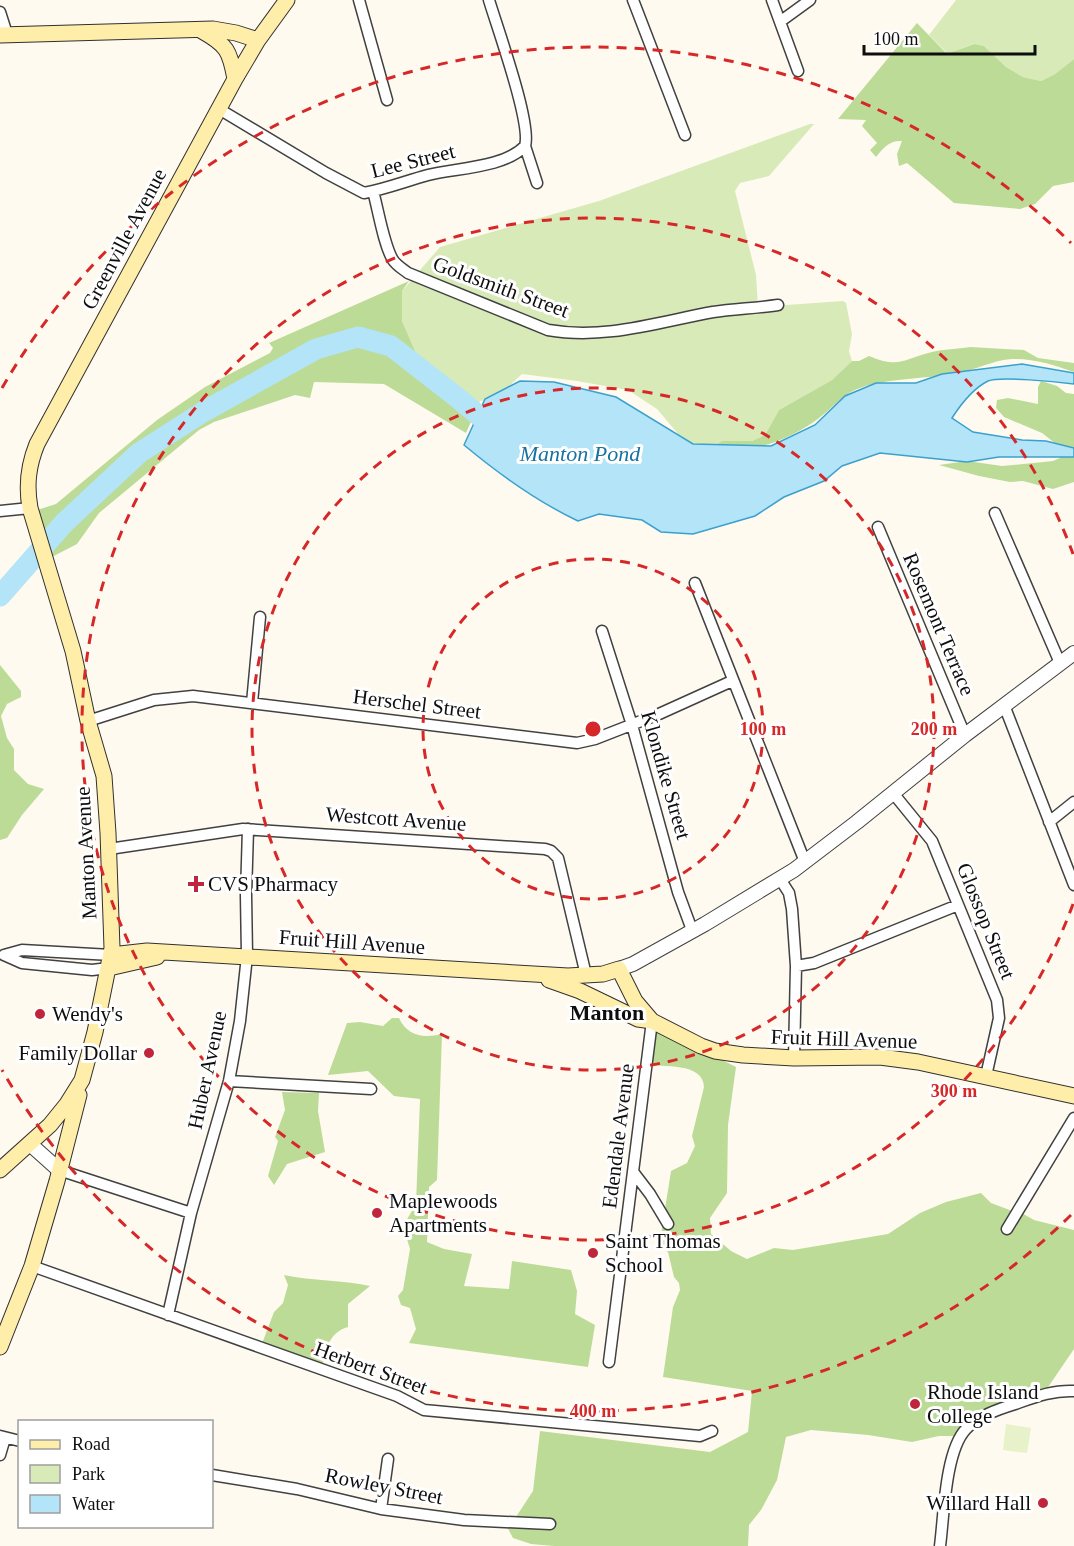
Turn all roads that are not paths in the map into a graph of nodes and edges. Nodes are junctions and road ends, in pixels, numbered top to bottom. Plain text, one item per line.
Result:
1 (287, 0) edge
2 (359, 0) edge
3 (489, 0) edge
4 (633, 0) edge
5 (772, 0) edge
6 (810, 0) edge
7 (0, 12) edge
8 (781, 21) junction
9 (200, 29) junction
10 (3, 34) edge
11 (258, 40) junction
12 (798, 71) dead end
13 (235, 79) junction
14 (387, 100) dead end
15 (219, 109) junction
16 (685, 135) dead end
17 (525, 146) junction
18 (537, 183) dead end
19 (373, 191) junction
20 (778, 305) dead end
21 (0, 511) edge
22 (995, 513) dead end
23 (32, 514) junction
24 (878, 527) dead end
25 (695, 583) dead end
26 (260, 617) dead end
27 (602, 631) dead end
28 (1074, 653) edge
29 (1060, 663) junction
30 (732, 681) junction
31 (252, 703) junction
32 (1004, 705) junction
33 (88, 722) junction
34 (632, 725) junction
35 (964, 735) junction
36 (893, 793) junction
37 (1074, 802) edge
38 (1049, 822) junction
39 (248, 829) junction
40 (109, 849) junction
41 (805, 862) junction
42 (780, 879) junction
43 (1074, 885) edge
44 (958, 905) junction
45 (692, 930) junction
46 (247, 956) junction
47 (110, 961) junction
48 (796, 966) junction
49 (619, 969) junction
50 (529, 974) junction
51 (586, 975) junction
52 (652, 1021) junction
53 (794, 1058) junction
54 (986, 1076) junction
55 (82, 1080) junction
56 (230, 1081) junction
57 (371, 1089) dead end
58 (1074, 1096) edge
59 (1074, 1118) edge
60 (30, 1144) junction
61 (0, 1170) edge
62 (59, 1170) junction
63 (634, 1173) junction
64 (191, 1213) junction
65 (668, 1224) dead end
66 (1007, 1229) dead end
67 (32, 1266) junction
68 (168, 1315) junction
69 (0, 1347) edge
70 (609, 1362) dead end
71 (1074, 1391) edge
72 (712, 1431) dead end
73 (2, 1437) edge
74 (18, 1441) edge
75 (0, 1455) edge
76 (388, 1459) dead end
77 (213, 1475) edge
78 (381, 1509) junction
79 (550, 1524) dead end
80 (940, 1546) edge

1 - 11 main road, Greenville Avenue
2 - 14 street
3 - 17 street
4 - 16 street
5 - 8 street
6 - 8 street
7 - 10 street
8 - 12 street
9 - 10 main road
9 - 11 main road
9 - 13 main road
11 - 13 main road, Greenville Avenue
13 - 15 main road, Greenville Avenue
15 - 19 street, Lee Street
15 - 23 main road, Greenville Avenue
17 - 18 street
17 - 19 street, Lee Street
19 - 20 street, Goldsmith Street
21 - 23 street
22 - 29 street
23 - 33 main road, Manton Avenue
24 - 35 street, Rosemont Terrace
25 - 30 street
26 - 31 street
27 - 34 street, Klondike Street
28 - 29 street
29 - 32 street
30 - 34 street, Herschel Street
30 - 41 street
31 - 33 street, Herschel Street
31 - 34 street, Herschel Street
32 - 35 street
32 - 38 street
33 - 40 main road, Manton Avenue
34 - 45 street, Klondike Street
35 - 36 street
36 - 41 street
36 - 44 street, Glossop Street
37 - 38 street
38 - 43 street
39 - 40 street, Westcott Avenue
39 - 46 street, Huber Avenue
39 - 51 street, Westcott Avenue
40 - 47 main road, Manton Avenue
41 - 42 street
42 - 45 street
42 - 48 street
44 - 48 street
44 - 54 street, Glossop Street
45 - 49 street
46 - 47 main road, Fruit Hill Avenue
46 - 50 main road, Fruit Hill Avenue
46 - 56 street, Huber Avenue
47 - 47 street
47 - 55 main road, Manton Avenue
48 - 53 street
49 - 51 main road, Fruit Hill Avenue
49 - 52 main road, Fruit Hill Avenue
50 - 51 main road, Fruit Hill Avenue
50 - 52 main road, Fruit Hill Avenue
52 - 53 main road, Fruit Hill Avenue
52 - 63 street, Edendale Avenue
53 - 54 main road, Fruit Hill Avenue
54 - 58 main road, Fruit Hill Avenue
55 - 60 main road, Manton Avenue
55 - 62 main road
56 - 57 street
56 - 64 street, Huber Avenue
59 - 66 street
60 - 61 main road, Manton Avenue
60 - 62 street
62 - 64 street
62 - 67 main road
63 - 65 street
63 - 70 street, Edendale Avenue
64 - 68 street, Huber Avenue
67 - 68 street, Herbert Street
67 - 69 main road
68 - 72 street, Herbert Street
71 - 80 street
73 - 74 street
73 - 75 street
76 - 78 street
77 - 78 street, Rowley Street
78 - 79 street, Rowley Street

